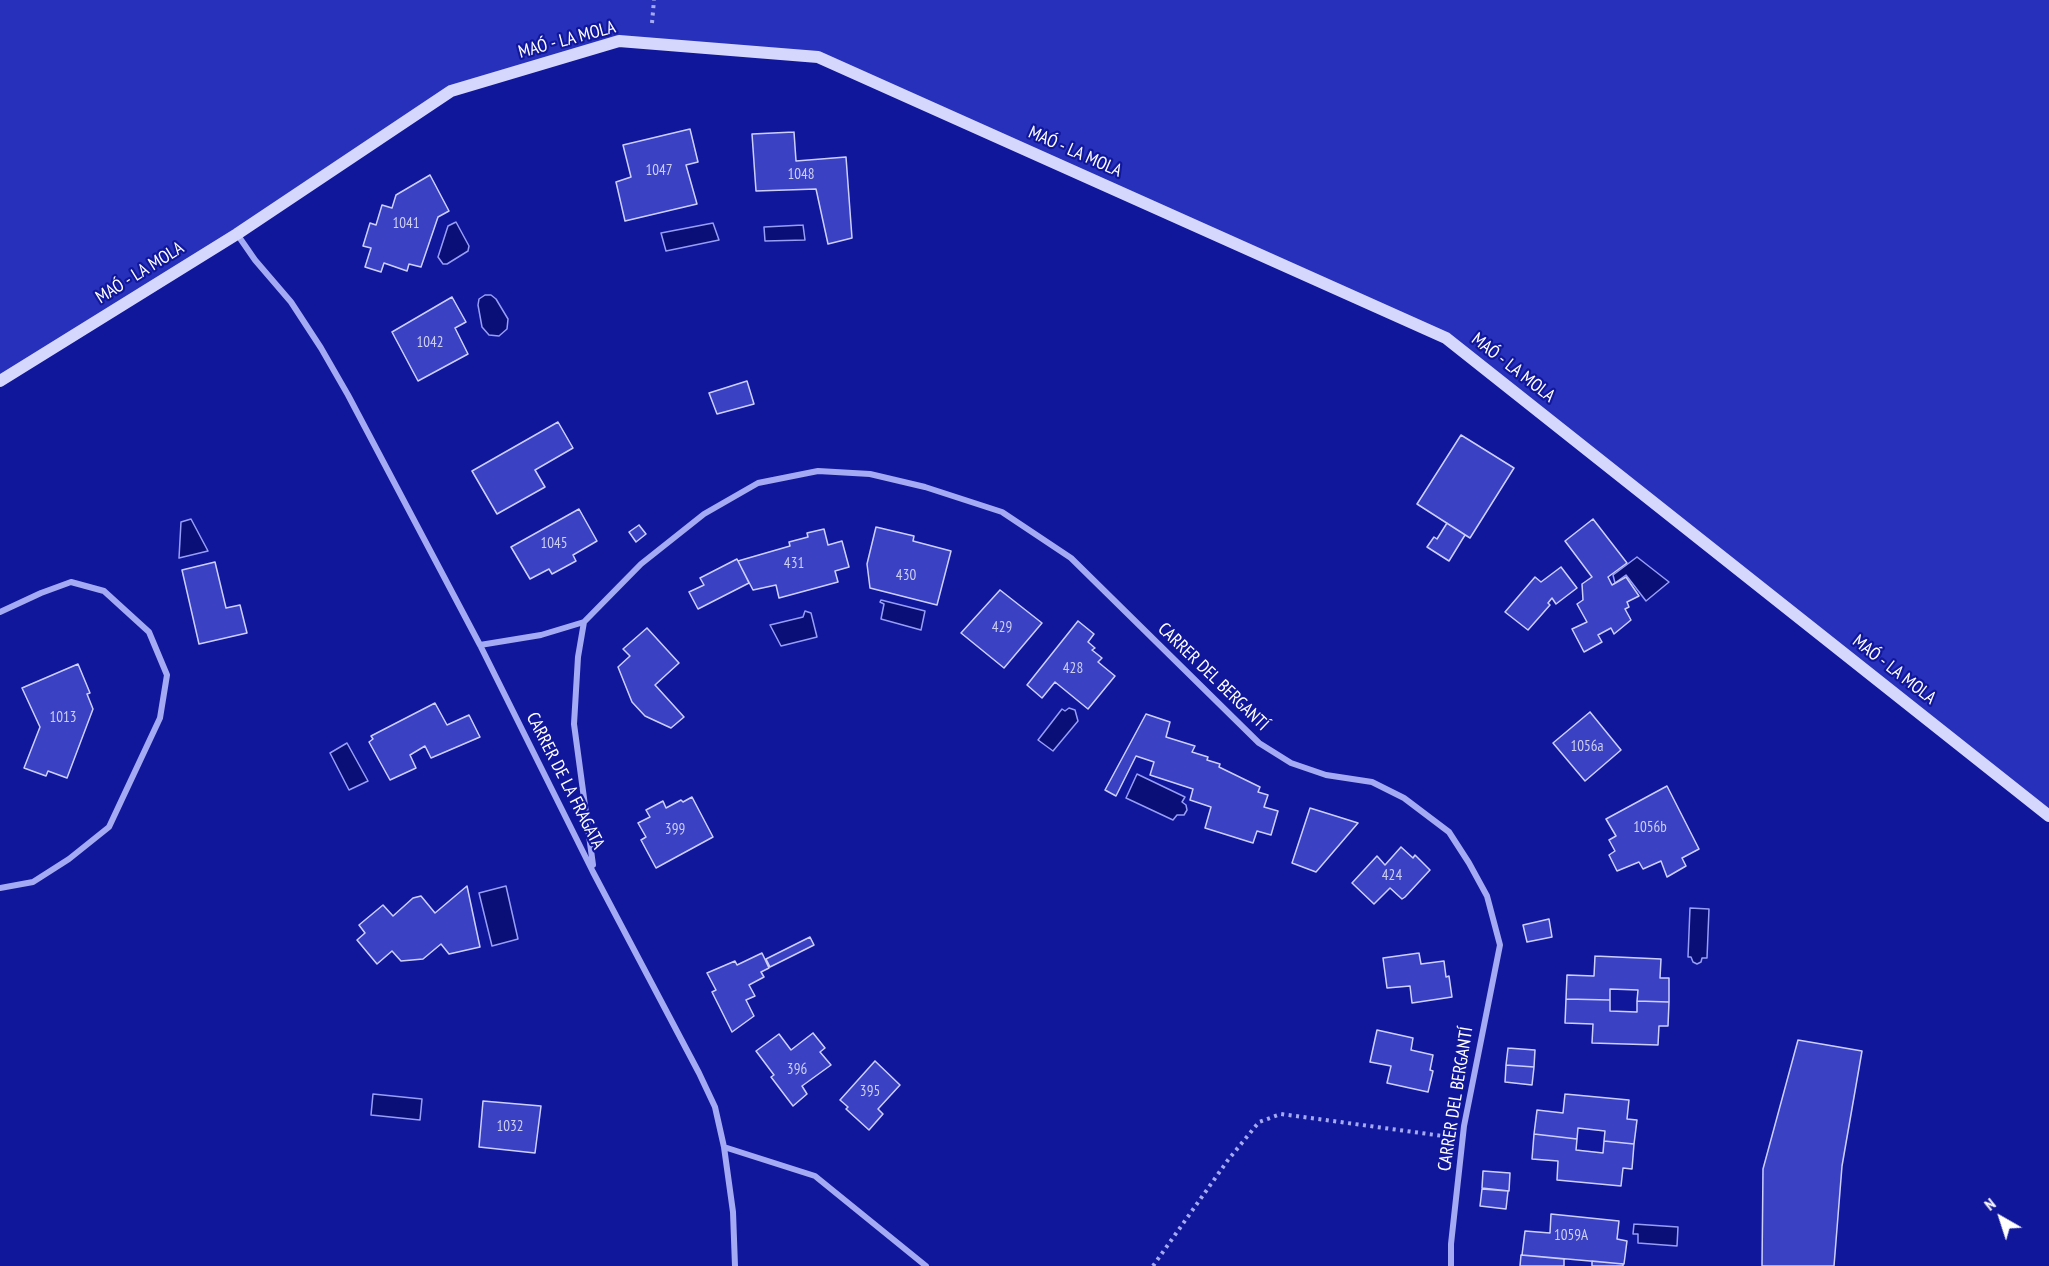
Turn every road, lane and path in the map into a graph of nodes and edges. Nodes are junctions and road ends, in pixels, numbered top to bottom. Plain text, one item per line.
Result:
1 (237, 234) junction
2 (0, 381) edge
3 (0, 612) edge
4 (584, 622) junction
5 (480, 645) junction
6 (2049, 816) edge
7 (593, 872) junction
8 (0, 888) edge
9 (1463, 1139) junction
10 (724, 1147) junction
11 (735, 1266) edge
12 (926, 1266) edge
13 (1154, 1266) edge
14 (1451, 1266) edge

1 - 2 street, MAÓ - LA MOLA
1 - 5 street, CARRER DE LA FRAGATA
1 - 6 street, MAÓ - LA MOLA
3 - 8 street
4 - 5 street, CARRER DEL BERGANTÍ
4 - 7 street
4 - 9 street, CARRER DEL BERGANTÍ
5 - 7 street, CARRER DE LA FRAGATA
7 - 10 street, CARRER DE LA FRAGATA
9 - 13 path
9 - 14 street, CARRER DEL BERGANTÍ
10 - 11 street, CARRER DE LA FRAGATA
10 - 12 street

